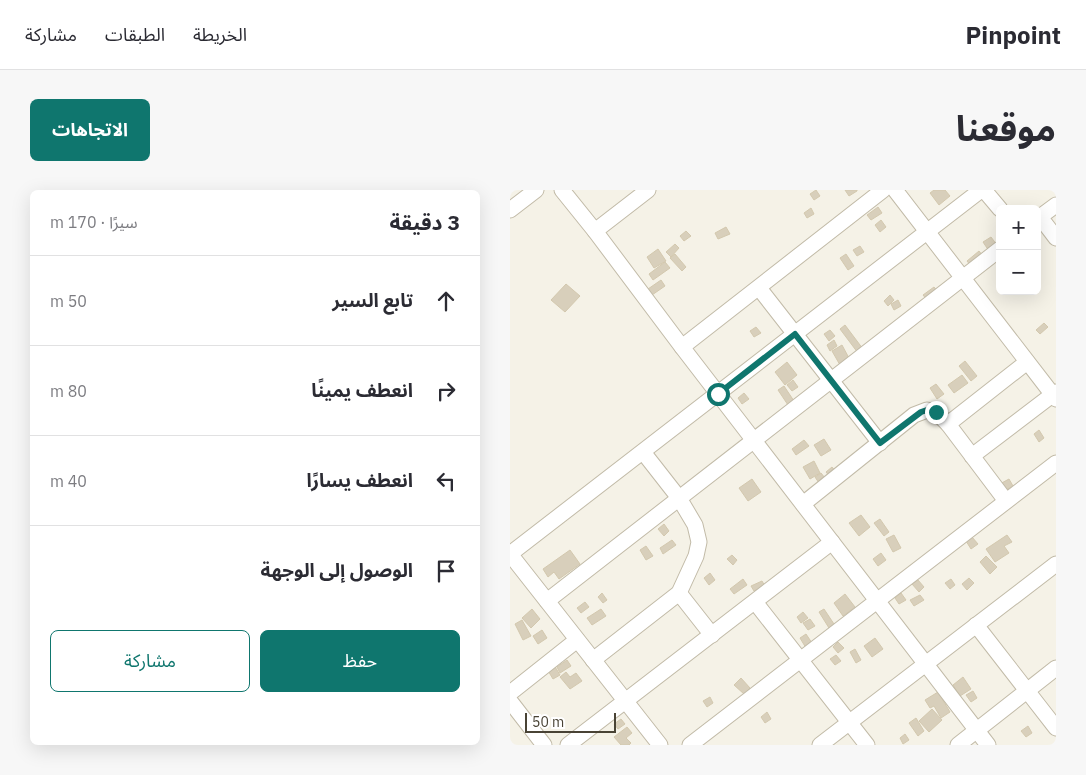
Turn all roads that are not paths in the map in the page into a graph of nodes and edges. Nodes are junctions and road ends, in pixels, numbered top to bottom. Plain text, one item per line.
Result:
1 (536, 190) edge
2 (562, 190) edge
3 (648, 190) edge
4 (883, 190) edge
5 (895, 190) edge
6 (982, 190) edge
7 (1056, 205) edge
8 (996, 206) edge
9 (510, 210) edge
10 (1041, 216) edge
11 (1041, 220) edge
12 (595, 231) junction
13 (927, 232) junction
14 (1056, 238) edge
15 (999, 250) edge
16 (963, 278) junction
17 (759, 288) junction
18 (795, 334) junction
19 (682, 347) junction
20 (1028, 362) junction
21 (831, 380) junction
22 (718, 394) junction
23 (1055, 395) edge
24 (948, 424) junction
25 (754, 440) junction
26 (880, 443) junction
27 (643, 452) junction
28 (972, 456) junction
29 (1056, 463) edge
30 (679, 498) junction
31 (1006, 502) junction
32 (803, 504) junction
33 (832, 542) junction
34 (510, 554) edge
35 (1056, 564) edge
36 (678, 593) junction
37 (547, 601) junction
38 (877, 601) junction
39 (755, 602) junction
40 (976, 625) junction
41 (712, 635) junction
42 (578, 640) junction
43 (592, 660) junction
44 (800, 660) junction
45 (926, 664) junction
46 (1056, 668) edge
47 (1027, 691) junction
48 (510, 693) edge
49 (510, 701) edge
50 (625, 701) junction
51 (850, 722) junction
52 (1056, 728) edge
53 (977, 731) junction
54 (544, 745) edge
55 (568, 745) edge
56 (660, 745) edge
57 (690, 745) edge
58 (820, 745) edge
59 (867, 745) edge
60 (958, 745) edge
61 (988, 745) edge

1 - 9 street
2 - 12 street
3 - 12 street
4 - 17 street
5 - 13 street
6 - 8 street
6 - 13 street
7 - 10 street
11 - 14 street
12 - 19 street
13 - 16 street
13 - 18 street
15 - 16 street
16 - 20 street
16 - 21 street
17 - 18 street
17 - 19 street
18 - 21 street
18 - 22 street
19 - 22 street
20 - 23 street
20 - 24 street
21 - 25 street
21 - 26 street
22 - 25 street
22 - 27 street
23 - 28 street
24 - 26 street
24 - 28 street
25 - 30 street
25 - 32 street
26 - 32 street
27 - 30 street
27 - 34 street
28 - 31 street
29 - 31 street
30 - 36 street
30 - 37 street
31 - 38 street
32 - 33 street
33 - 38 street
33 - 39 street
34 - 37 street
35 - 40 street
36 - 41 street
36 - 43 street
37 - 42 street
38 - 44 street
38 - 45 street
39 - 41 street
39 - 44 street
40 - 45 street
40 - 47 street
41 - 50 street
42 - 43 street
42 - 48 street
43 - 50 street
44 - 51 street
44 - 57 street
45 - 51 street
45 - 53 street
46 - 47 street
47 - 52 street
47 - 53 street
49 - 54 street
50 - 55 street
50 - 56 street
51 - 58 street
51 - 59 street
53 - 60 street
53 - 61 street

